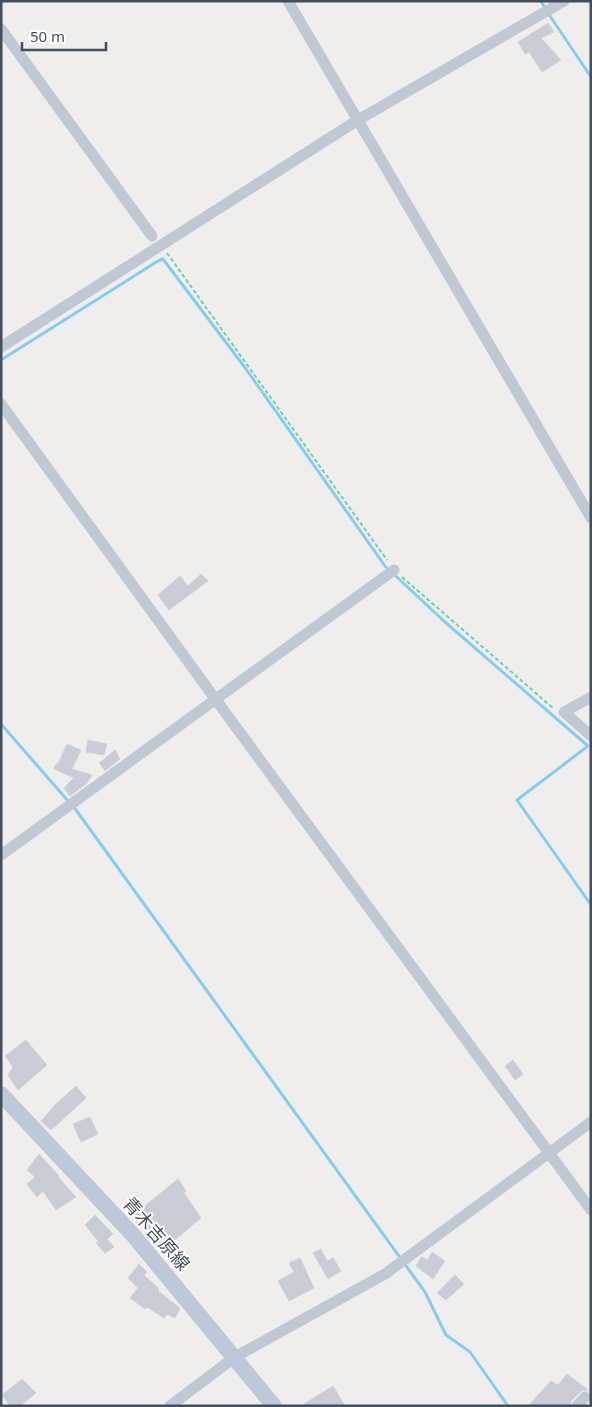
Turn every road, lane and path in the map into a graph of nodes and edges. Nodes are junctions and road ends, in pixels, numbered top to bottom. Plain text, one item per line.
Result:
1 (288, 1) edge
2 (564, 1) edge
3 (1, 30) edge
4 (358, 120) junction
5 (152, 236) dead end
6 (161, 244) junction
7 (1, 347) edge
8 (1, 404) edge
9 (591, 518) edge
10 (394, 570) junction
11 (591, 697) edge
12 (216, 700) junction
13 (564, 712) junction
14 (591, 736) edge
15 (1, 855) edge
16 (1, 1094) edge
17 (591, 1122) edge
18 (549, 1152) junction
19 (591, 1210) edge
20 (235, 1358) junction
21 (170, 1406) edge
22 (274, 1406) edge

1 - 4 street
2 - 4 street
3 - 5 street
4 - 6 street
4 - 9 street
6 - 7 street
6 - 10 path
8 - 12 street
10 - 12 street
10 - 13 path
11 - 13 street
12 - 15 street
12 - 18 street
13 - 14 street
16 - 20 main road, 青木吉原線
17 - 18 street
18 - 19 street
18 - 20 street
20 - 21 street
20 - 22 main road, 青木吉原線

